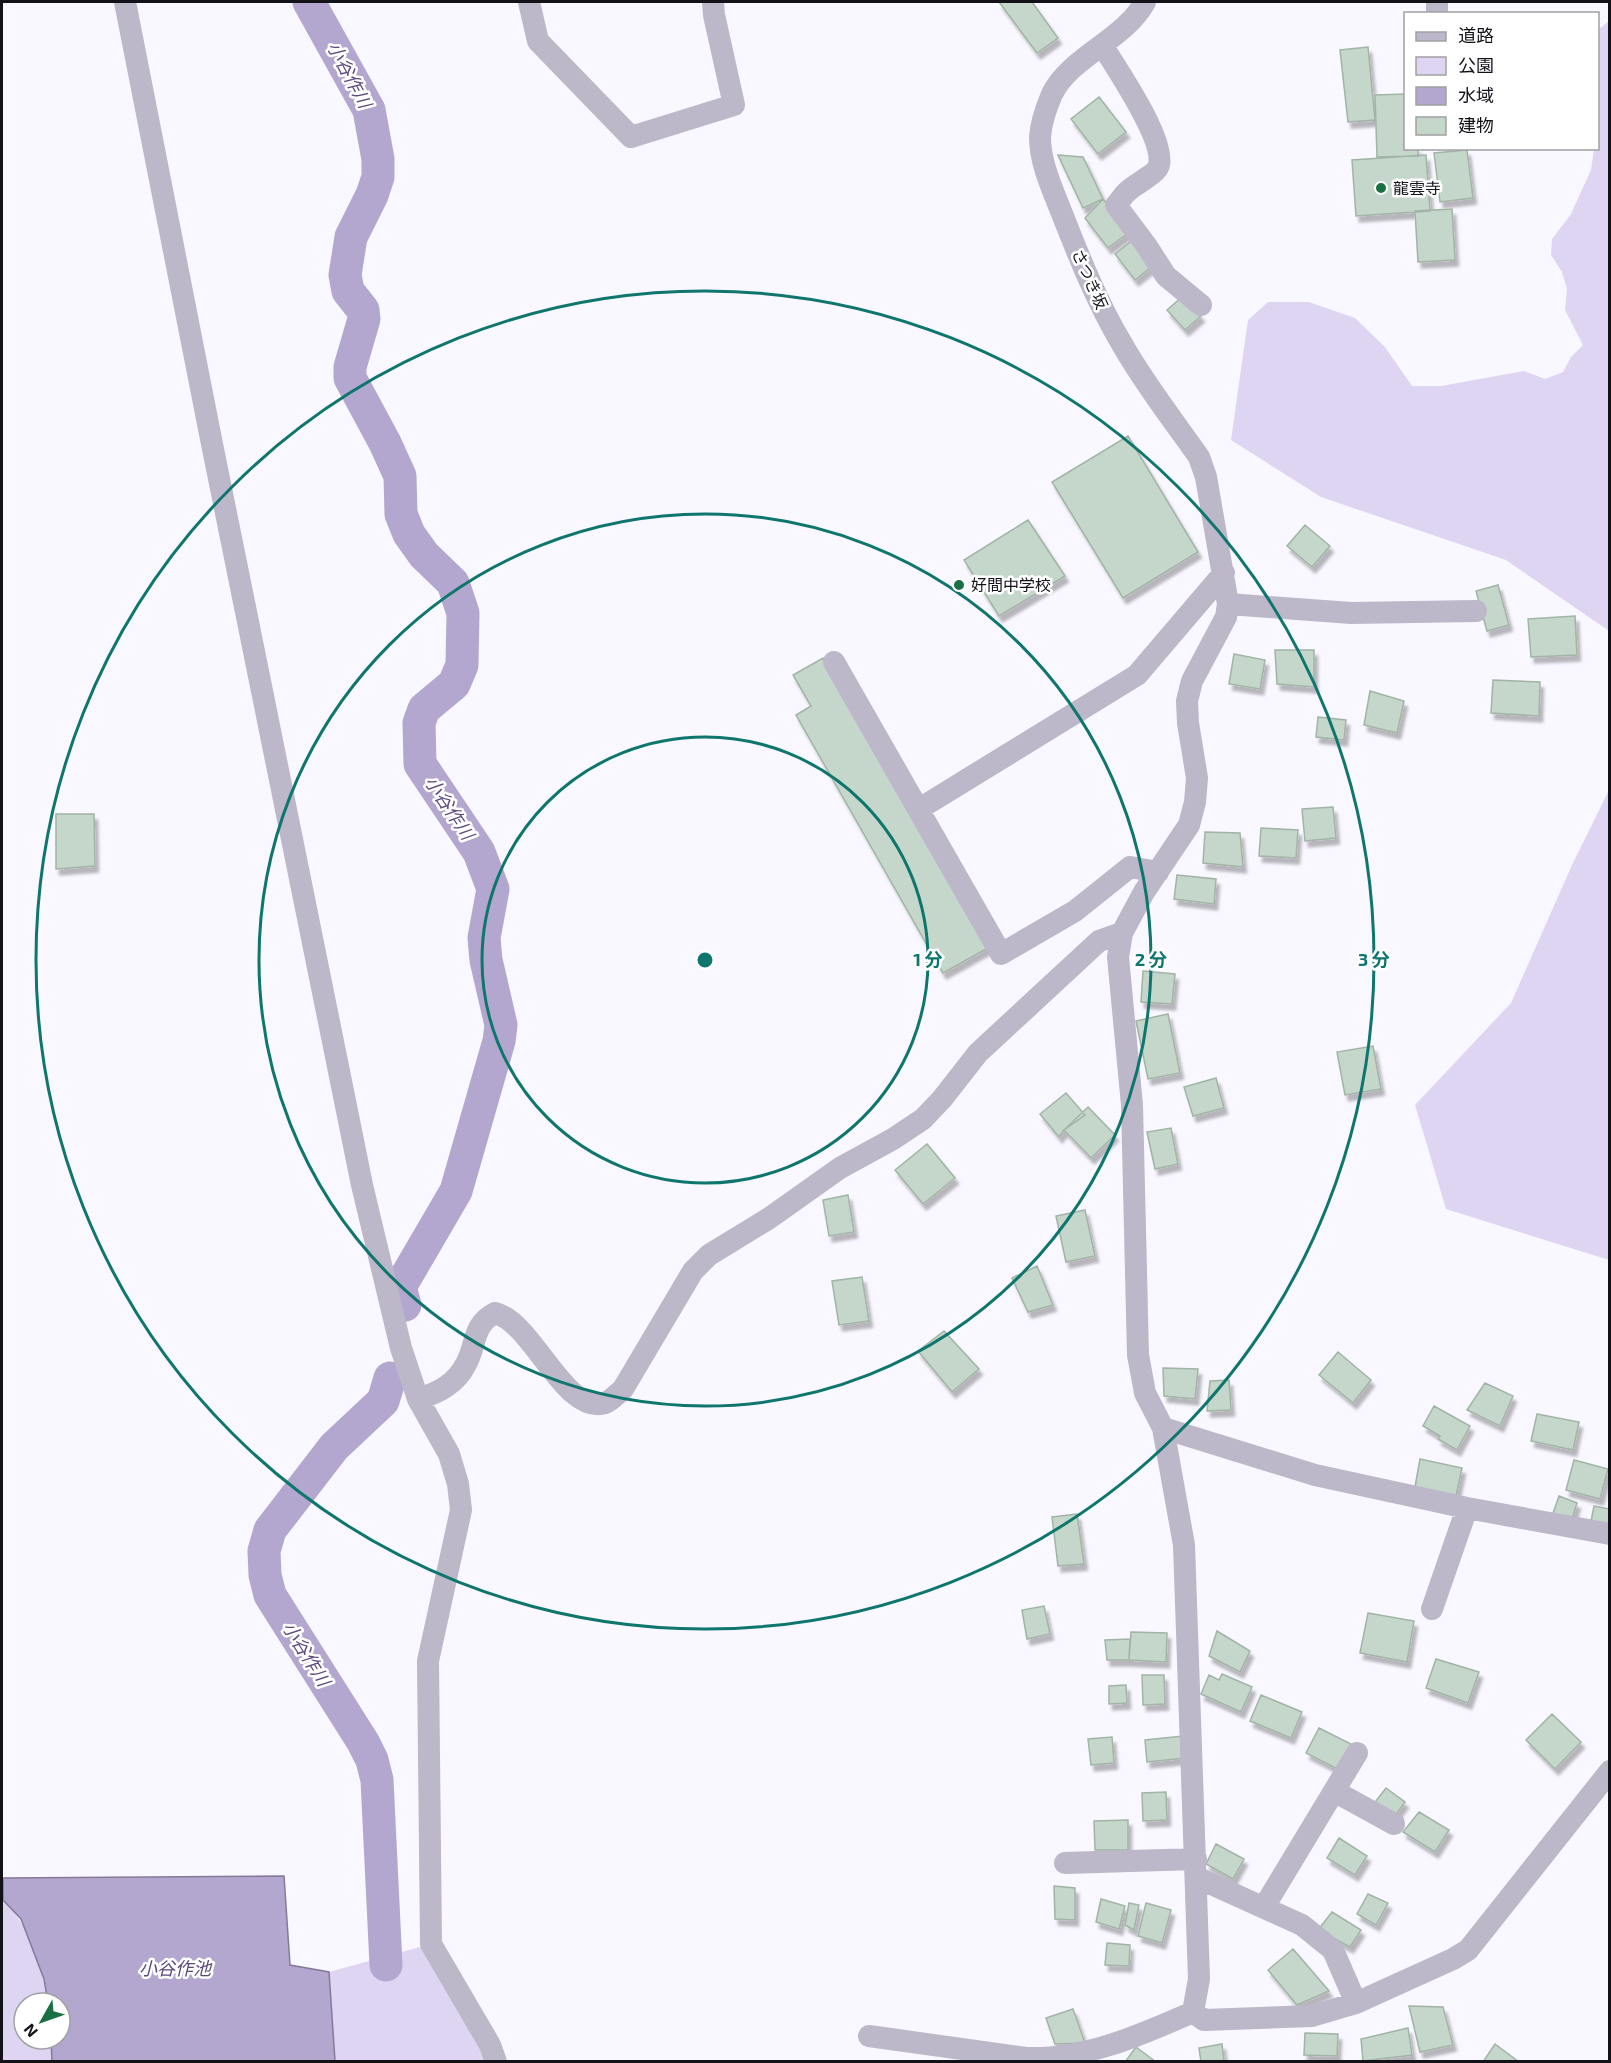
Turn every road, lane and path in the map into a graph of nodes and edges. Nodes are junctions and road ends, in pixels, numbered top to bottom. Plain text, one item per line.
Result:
1 (125, 2) edge
2 (529, 2) edge
3 (714, 2) edge
4 (1145, 2) edge
5 (1102, 45) junction
6 (1201, 305) dead end
7 (1224, 573) junction
8 (1228, 604) junction
9 (1476, 611) dead end
10 (834, 663) dead end
11 (919, 809) junction
12 (1158, 872) junction
13 (1122, 933) junction
14 (418, 1398) junction
15 (1163, 1428) junction
16 (1467, 1508) junction
17 (1610, 1533) edge
18 (1432, 1609) dead end
19 (1357, 1753) dead end
20 (1610, 1771) edge
21 (1334, 1791) junction
22 (1394, 1824) dead end
23 (1065, 1863) dead end
24 (1196, 1868) junction
25 (1264, 1907) junction
26 (1356, 2002) junction
27 (1193, 2012) junction
28 (869, 2036) dead end
29 (496, 2061) edge

1 - 14 street
2 - 3 street
4 - 5 street, さつき坂
5 - 6 street
5 - 7 street, さつき坂
7 - 8 street, さつき坂
7 - 11 street
8 - 9 street
8 - 12 street
10 - 11 street
11 - 12 street
12 - 13 street
13 - 14 street
13 - 15 street
14 - 29 street
15 - 16 street
15 - 24 street
16 - 17 street
16 - 18 street
19 - 21 street
20 - 26 street
21 - 22 street
21 - 25 street
23 - 24 street
24 - 25 street
24 - 27 street
25 - 26 street
26 - 27 street
27 - 28 street

